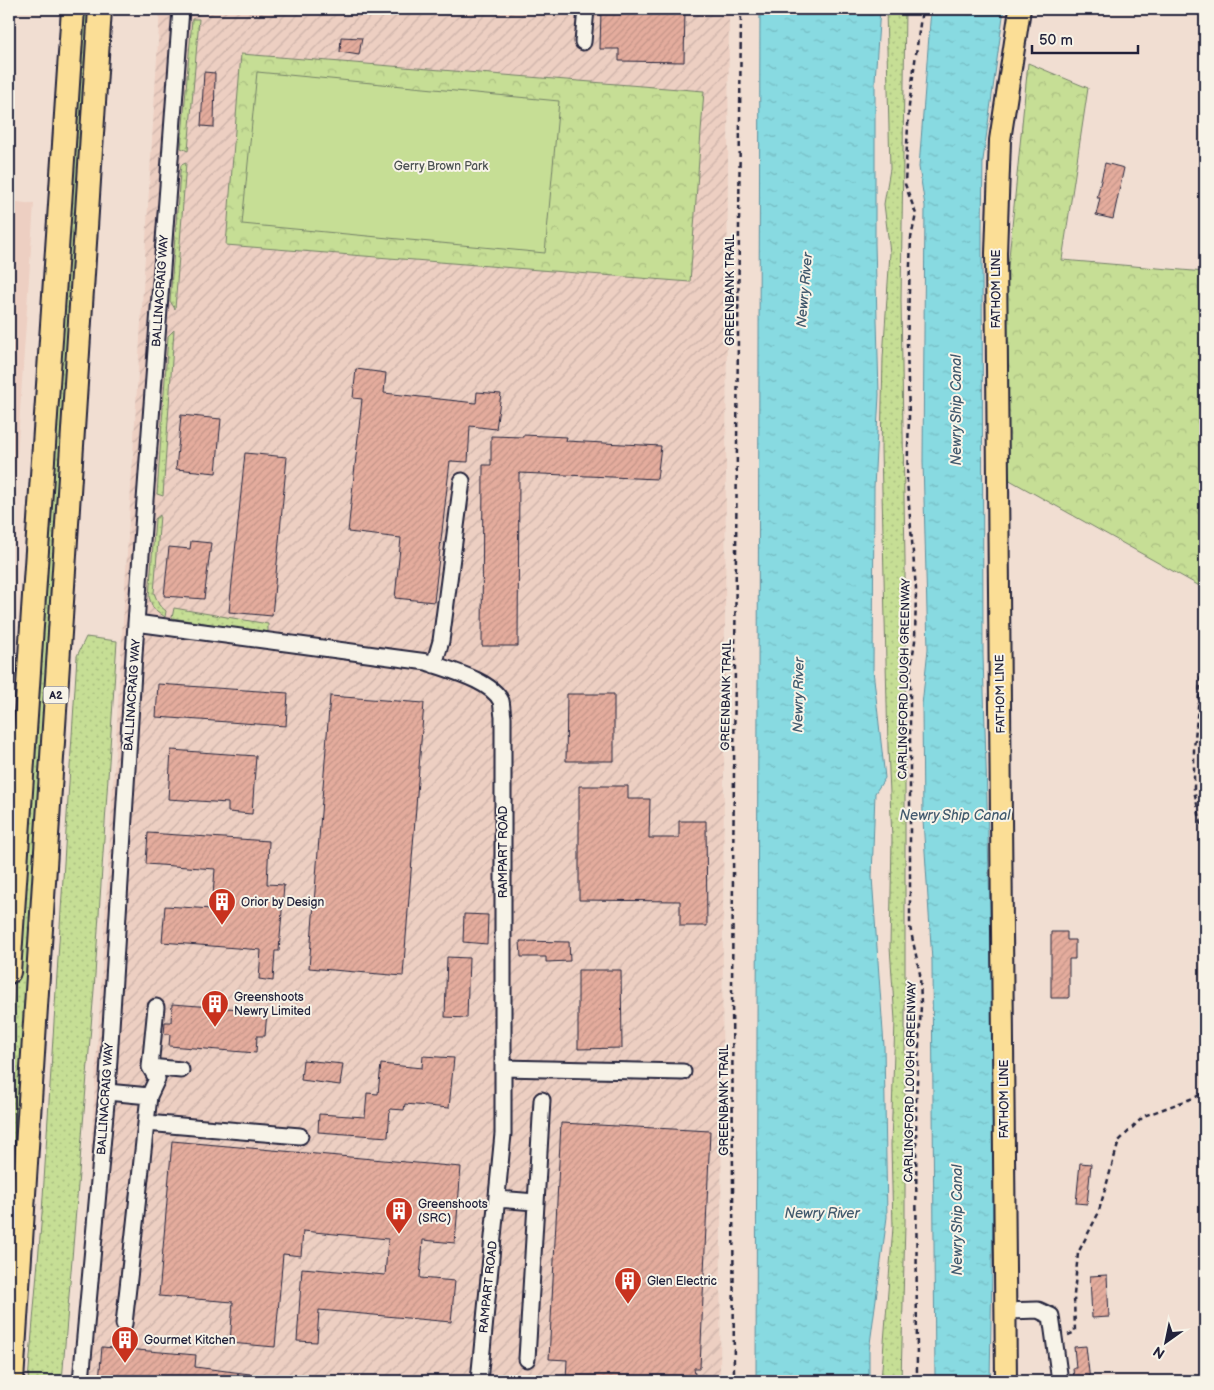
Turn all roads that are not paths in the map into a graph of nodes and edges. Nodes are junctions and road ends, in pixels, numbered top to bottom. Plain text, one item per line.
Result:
1 (73, 9) edge
2 (100, 9) edge
3 (180, 9) edge
4 (586, 9) edge
5 (1020, 9) edge
6 (584, 42) dead end
7 (462, 481) dead end
8 (136, 623) junction
9 (434, 664) junction
10 (9, 972) edge
11 (156, 1007) dead end
12 (150, 1067) junction
13 (503, 1068) junction
14 (181, 1070) dead end
15 (683, 1072) dead end
16 (107, 1092) junction
17 (149, 1096) junction
18 (542, 1100) dead end
19 (146, 1123) junction
20 (300, 1136) dead end
21 (496, 1199) junction
22 (535, 1202) junction
23 (1006, 1311) junction
24 (124, 1324) dead end
25 (527, 1359) dead end
26 (12, 1381) edge
27 (81, 1381) edge
28 (479, 1381) edge
29 (1006, 1381) edge
30 (1060, 1381) edge

1 - 10 highway, A2
2 - 26 highway, A2
3 - 8 street, BALLINACRAIG WAY
4 - 6 street
5 - 23 main road, FATHOM LINE
7 - 9 street
8 - 9 street, RAMPART ROAD
8 - 16 street, BALLINACRAIG WAY
9 - 13 street, RAMPART ROAD
11 - 12 street
12 - 14 street
12 - 17 street
13 - 15 street
13 - 21 street, RAMPART ROAD
16 - 17 street
16 - 27 street, BALLINACRAIG WAY
17 - 19 street
18 - 22 street
19 - 20 street
19 - 24 street
21 - 22 street
21 - 28 street, RAMPART ROAD
22 - 25 street
23 - 29 main road, FATHOM LINE
23 - 30 street

